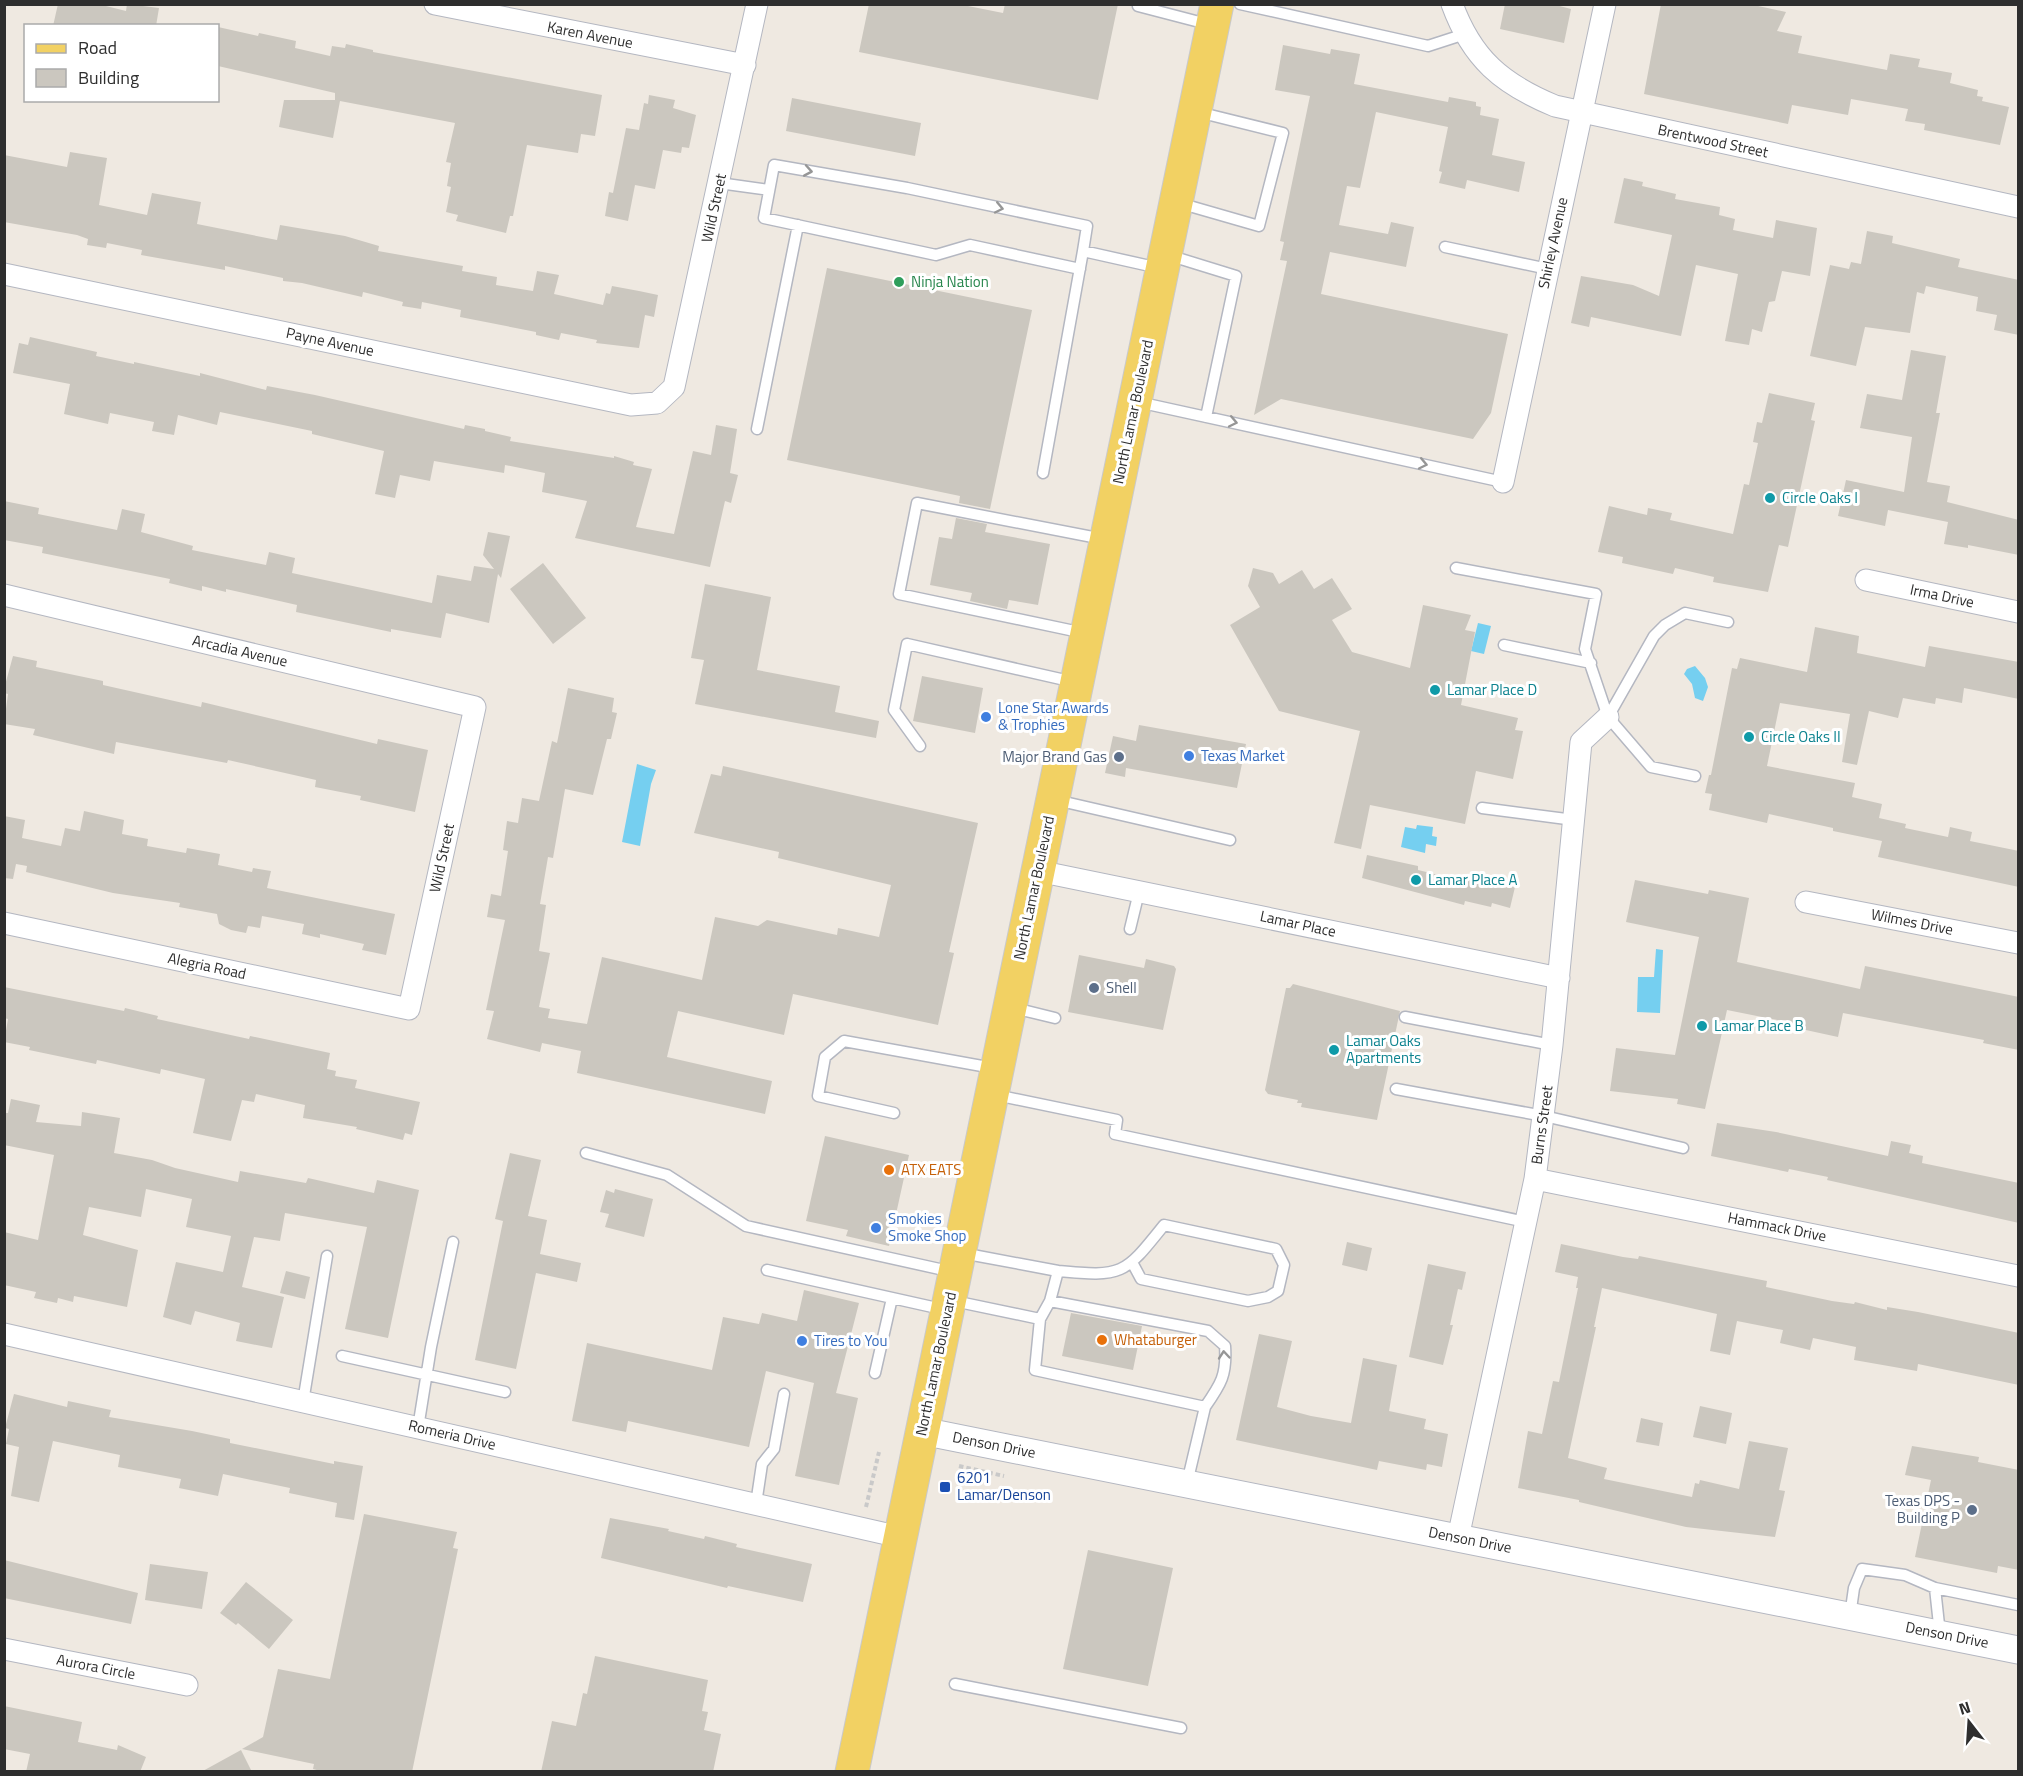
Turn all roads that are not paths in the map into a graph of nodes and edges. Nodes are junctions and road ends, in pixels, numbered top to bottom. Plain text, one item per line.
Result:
1 (435, 4) edge
2 (757, 4) edge
3 (1240, 4) edge
4 (1452, 4) edge
5 (1605, 4) edge
6 (1138, 6) dead end
7 (1215, 15) edge
8 (1465, 34) junction
9 (745, 65) junction
10 (1195, 111) junction
11 (1581, 113) junction
12 (719, 183) junction
13 (769, 190) junction
14 (1176, 203) junction
15 (2019, 207) edge
16 (798, 225) junction
17 (1445, 247) dead end
18 (1083, 251) junction
19 (1164, 261) junction
20 (1080, 269) junction
21 (1548, 269) junction
22 (4, 274) edge
23 (1135, 401) junction
24 (657, 403) joint
25 (1206, 417) junction
26 (757, 429) dead end
27 (1043, 473) dead end
28 (1503, 482) joint
29 (1106, 540) junction
30 (1456, 568) dead end
31 (1866, 580) dead end
32 (4, 595) edge
33 (2019, 612) edge
34 (1728, 622) dead end
35 (1087, 633) junction
36 (1504, 645) dead end
37 (1591, 663) junction
38 (1077, 683) junction
39 (475, 707) joint
40 (1608, 717) junction
41 (920, 746) dead end
42 (1695, 776) dead end
43 (1053, 799) junction
44 (1482, 808) dead end
45 (1574, 820) junction
46 (1230, 840) dead end
47 (1038, 871) junction
48 (1139, 892) junction
49 (1806, 902) dead end
50 (4, 923) edge
51 (1131, 929) dead end
52 (2019, 943) edge
53 (1559, 978) junction
54 (1010, 1006) junction
55 (409, 1009) joint
56 (1405, 1017) dead end
57 (1055, 1018) dead end
58 (1552, 1045) junction
59 (994, 1082) junction
60 (1396, 1089) dead end
61 (894, 1113) dead end
62 (1544, 1116) junction
63 (1683, 1148) dead end
64 (586, 1154) dead end
65 (1535, 1179) junction
66 (1526, 1222) junction
67 (453, 1242) dead end
68 (327, 1256) dead end
69 (1133, 1264) junction
70 (767, 1270) dead end
71 (1058, 1271) junction
72 (2019, 1276) edge
73 (952, 1284) junction
74 (892, 1298) junction
75 (1050, 1301) junction
76 (1040, 1319) junction
77 (4, 1334) edge
78 (342, 1356) dead end
79 (875, 1373) dead end
80 (426, 1375) junction
81 (505, 1392) dead end
82 (784, 1394) dead end
83 (303, 1402) junction
84 (1205, 1407) junction
85 (418, 1428) junction
86 (922, 1431) junction
87 (1187, 1484) junction
88 (756, 1504) junction
89 (900, 1537) junction
90 (1458, 1538) junction
91 (1935, 1588) junction
92 (2019, 1605) edge
93 (1850, 1616) junction
94 (1940, 1634) junction
95 (4, 1649) edge
96 (2019, 1650) edge
97 (955, 1684) dead end
98 (187, 1685) dead end
99 (1181, 1728) dead end
100 (852, 1772) edge

1 - 9 street, Karen Avenue
2 - 9 street, Wild Street
3 - 8 lane
4 - 8 street, Brentwood Street
5 - 11 street, Shirley Avenue
6 - 7 lane
7 - 10 main road, North Lamar Boulevard
8 - 11 street, Brentwood Street
9 - 12 street, Wild Street
10 - 14 main road, North Lamar Boulevard
10 - 14 lane
11 - 15 street, Brentwood Street
11 - 21 street, Shirley Avenue
12 - 13 lane
12 - 24 street, Wild Street
13 - 16 lane
13 -> 18 lane
14 - 19 main road, North Lamar Boulevard
16 - 20 lane
16 - 26 lane
17 - 21 lane
18 - 19 lane
18 - 20 lane
19 - 23 main road, North Lamar Boulevard
19 - 25 lane
20 - 27 lane
21 - 28 street, Shirley Avenue
22 - 24 street, Payne Avenue
23 - 25 lane
23 - 29 main road, North Lamar Boulevard
25 -> 28 lane
29 - 35 main road, North Lamar Boulevard
29 - 35 lane
30 - 37 lane
31 - 33 street, Irma Drive
32 - 39 street, Arcadia Avenue
34 - 40 lane
35 - 38 main road, North Lamar Boulevard
36 - 37 lane
37 - 40 lane
38 - 41 lane
38 - 43 main road, North Lamar Boulevard
39 - 55 street, Wild Street
40 - 42 lane
40 - 45 street, Burns Street
43 - 46 lane
43 - 47 main road, North Lamar Boulevard
44 - 45 lane
45 - 53 street, Burns Street
47 - 48 street, Lamar Place
47 - 54 main road, North Lamar Boulevard
48 - 51 lane
48 - 53 street, Lamar Place
49 - 52 street, Wilmes Drive
50 - 55 street, Alegria Road
53 - 58 street, Burns Street
54 - 57 lane
54 - 59 main road, North Lamar Boulevard
56 - 58 lane
58 - 62 street, Burns Street
59 - 61 lane
59 - 66 lane
59 - 73 main road, North Lamar Boulevard
60 - 62 lane
62 - 63 lane
62 - 65 street, Burns Street
64 - 73 lane
65 - 66 street, Burns Street
65 - 72 street, Hammack Drive
66 - 90 street, Burns Street
67 - 80 lane
68 - 83 lane
69 - 69 lane
69 - 71 lane
70 - 74 lane
71 - 73 lane
71 - 75 lane
73 - 74 lane
73 - 76 lane
73 - 86 main road, North Lamar Boulevard
74 - 79 lane
75 - 76 lane
84 -> 75 lane
76 - 84 lane
77 - 83 street, Romeria Drive
78 - 80 lane
80 - 81 lane
80 - 85 lane
82 - 88 lane
83 - 85 street, Romeria Drive
84 - 87 lane
85 - 88 street, Romeria Drive
86 - 87 street, Denson Drive
86 - 89 main road, North Lamar Boulevard
87 - 90 street, Denson Drive
88 - 89 street, Romeria Drive
89 - 100 main road, North Lamar Boulevard
90 - 93 street, Denson Drive
91 - 92 lane
91 - 93 lane
91 - 94 lane
93 - 94 street, Denson Drive
94 - 96 street, Denson Drive
95 - 98 street, Aurora Circle
97 - 99 lane

